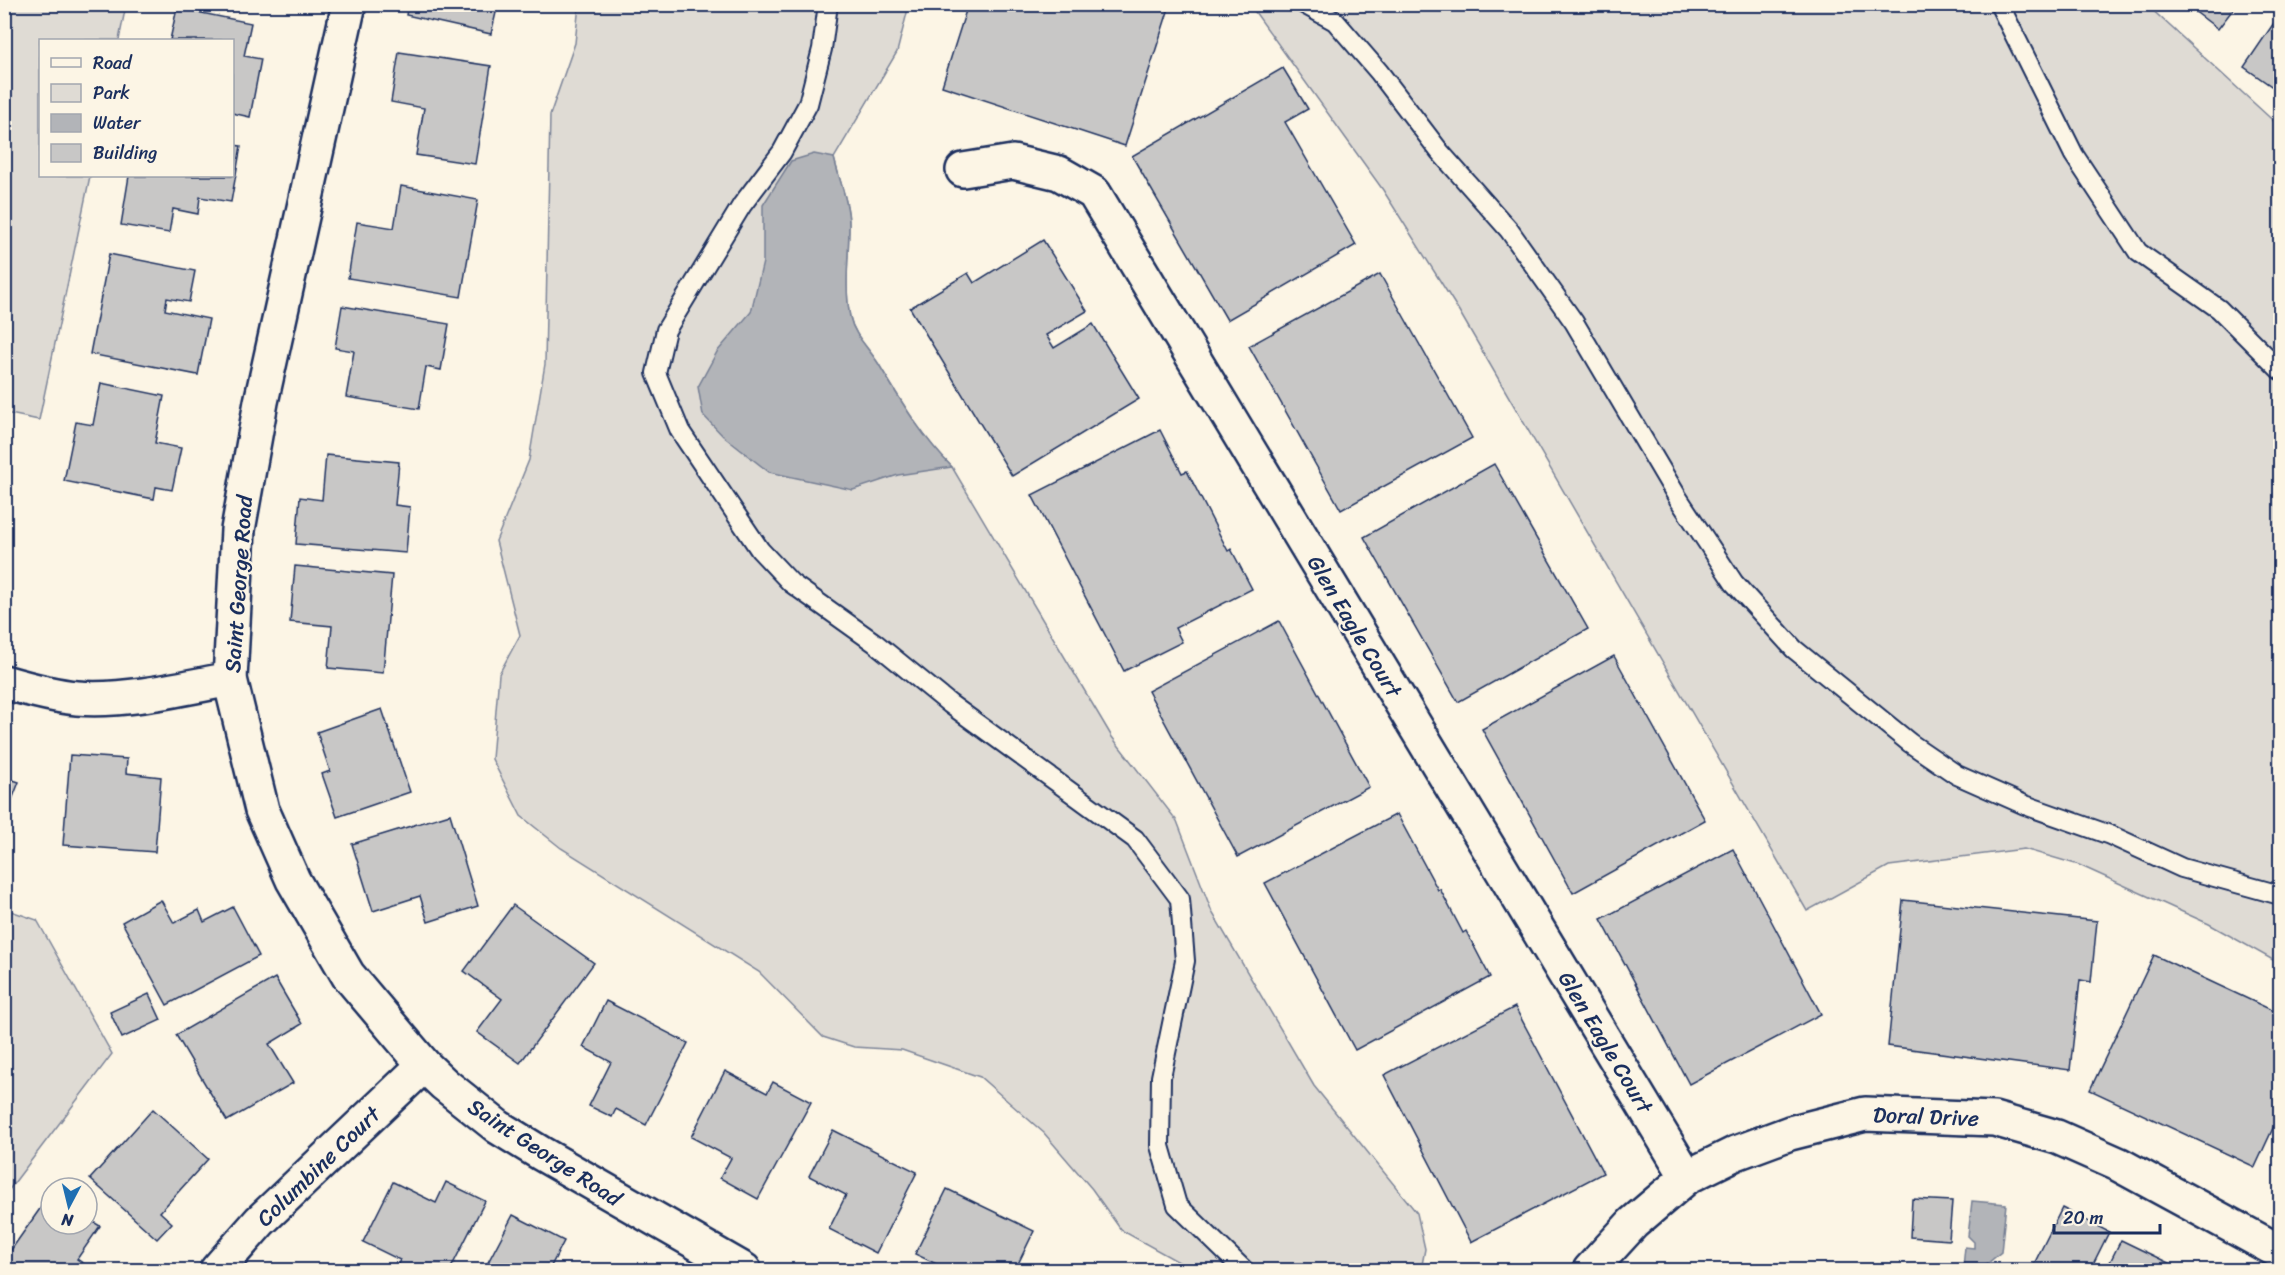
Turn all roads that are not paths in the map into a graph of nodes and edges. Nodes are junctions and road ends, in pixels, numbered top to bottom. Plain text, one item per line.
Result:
1 (349, 4) edge
2 (828, 4) edge
3 (1304, 4) edge
4 (1999, 4) edge
5 (963, 170) dead end
6 (2280, 370) edge
7 (230, 679) junction
8 (4, 682) edge
9 (2280, 895) edge
10 (424, 1065) junction
11 (1687, 1177) junction
12 (2280, 1252) edge
13 (217, 1270) edge
14 (744, 1270) edge
15 (1244, 1270) edge
16 (1590, 1270) edge

1 - 7 street, Saint George Road
2 - 15 lane
3 - 9 lane
4 - 6 lane
5 - 11 street, Glen Eagle Court
7 - 8 street
7 - 10 street, Saint George Road
10 - 13 street, Columbine Court
10 - 14 street, Saint George Road
11 - 12 street, Doral Drive
11 - 16 street, Doral Drive

